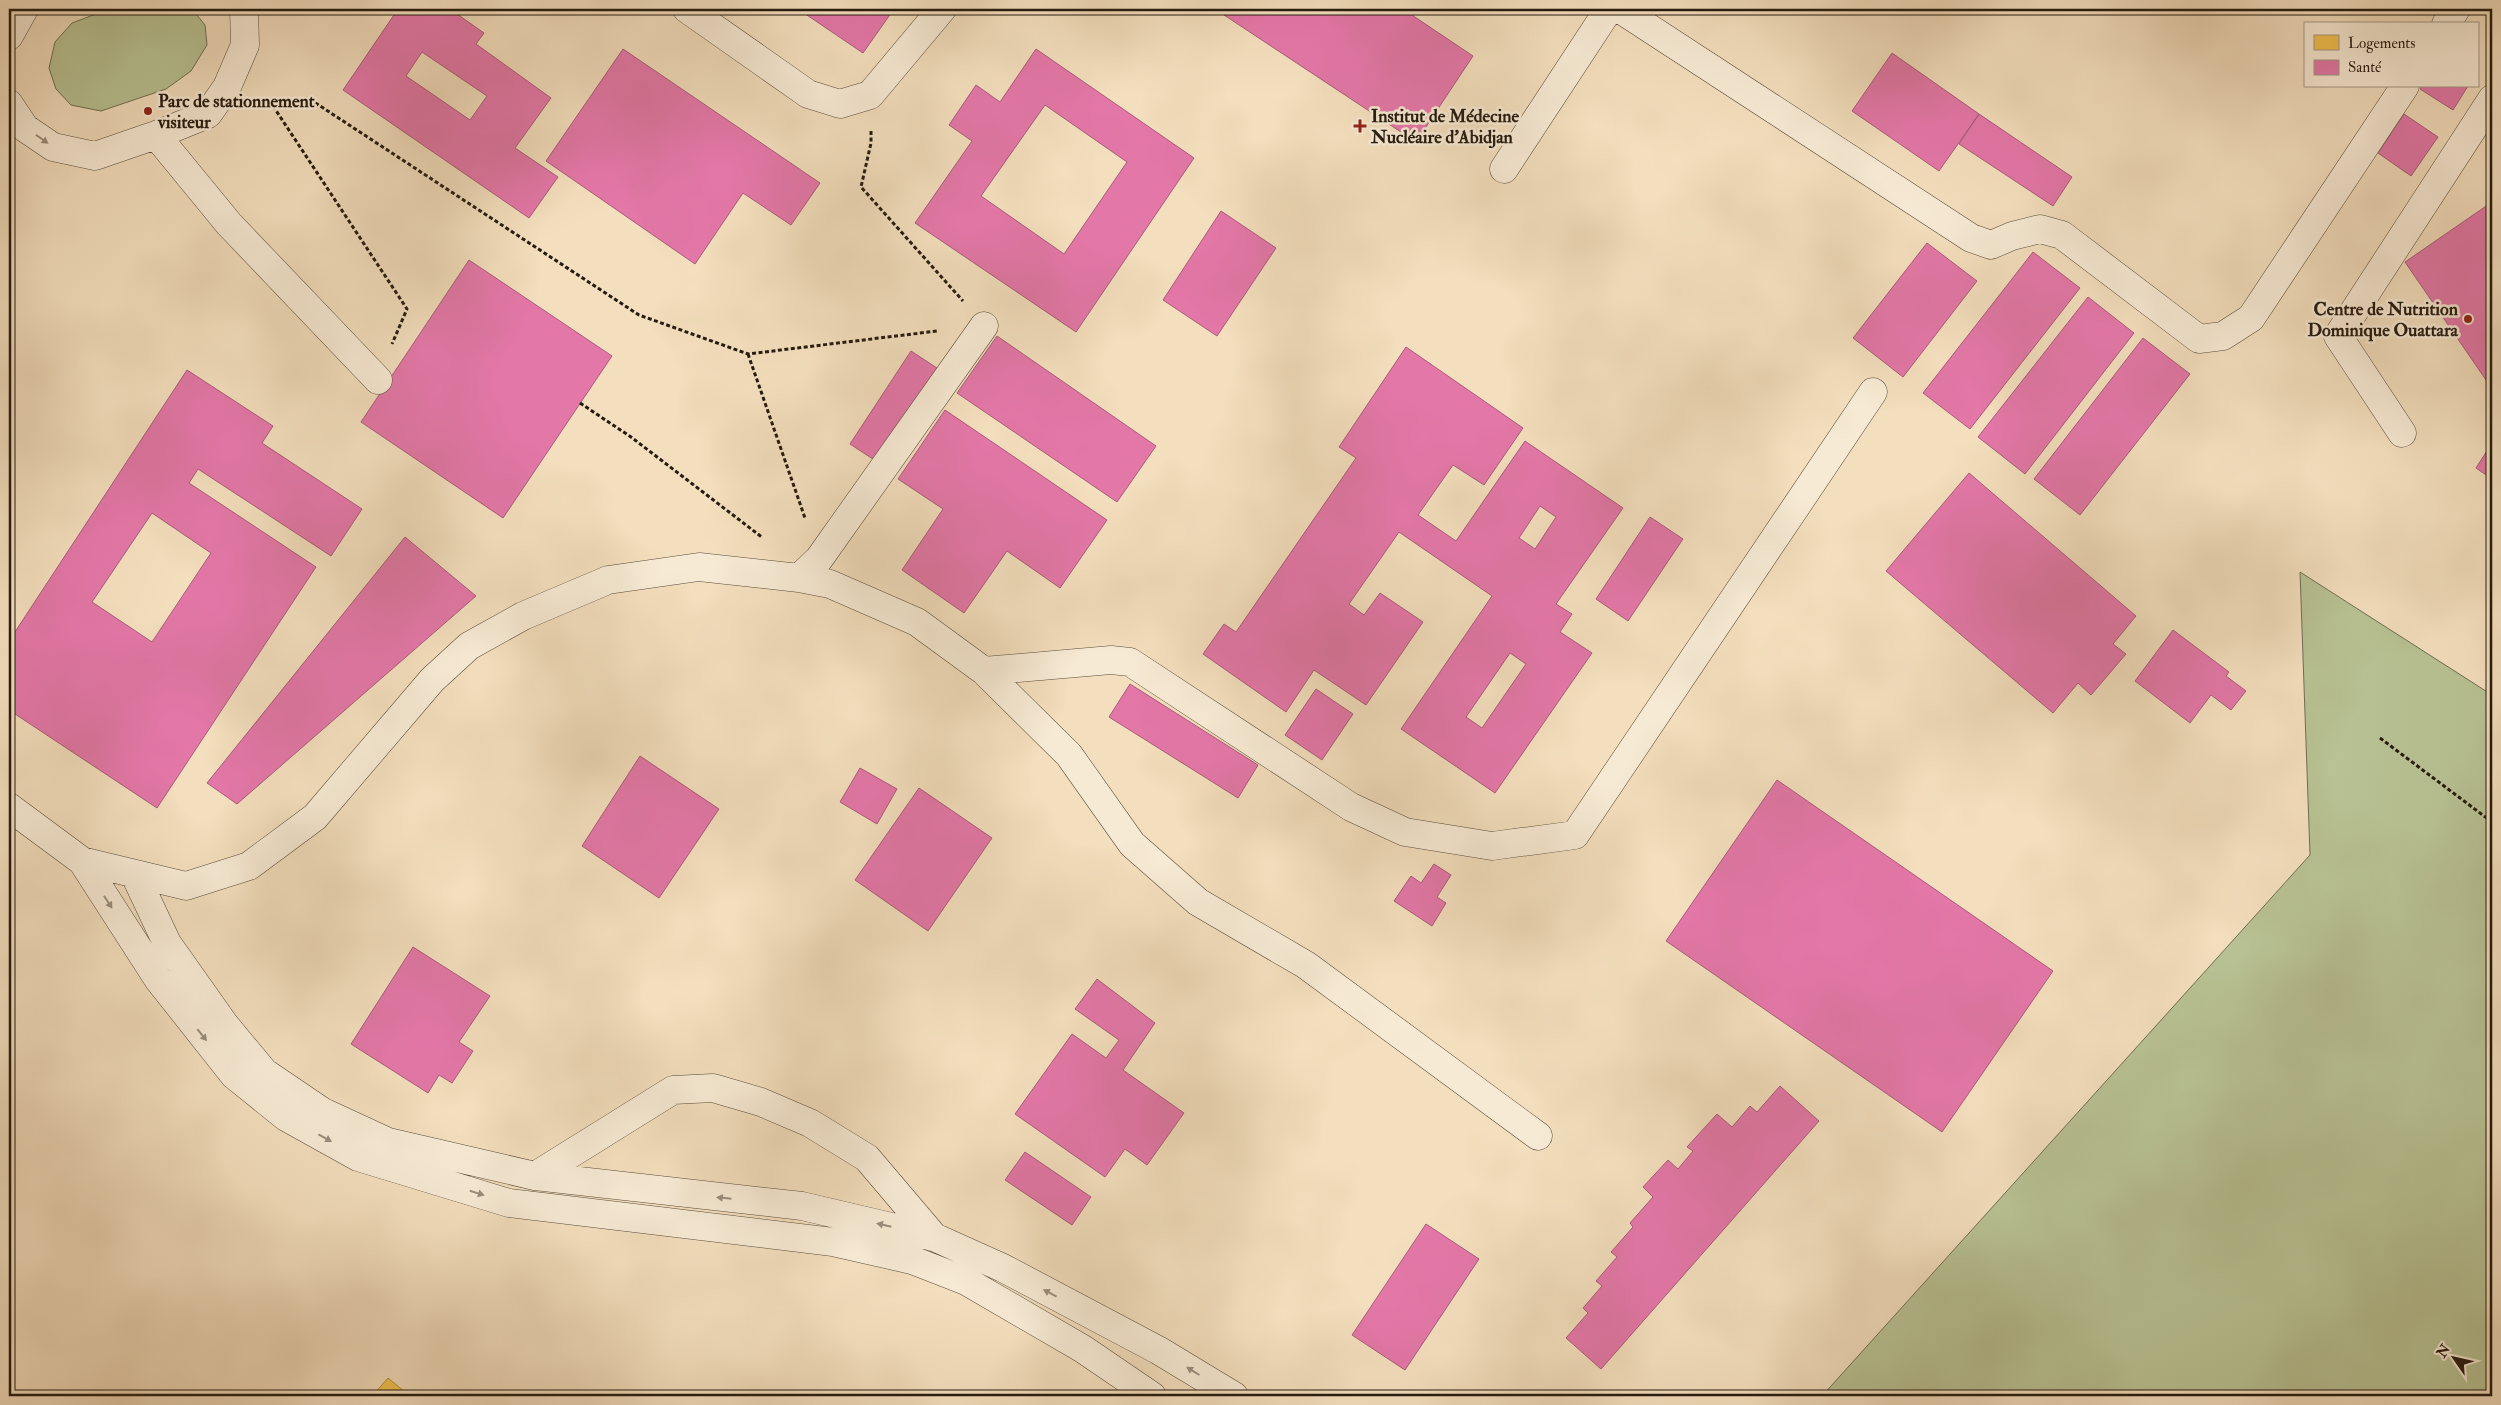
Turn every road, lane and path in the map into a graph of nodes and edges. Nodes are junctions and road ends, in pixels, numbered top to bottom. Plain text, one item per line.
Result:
1 (24, 9) edge
2 (244, 9) edge
3 (687, 9) edge
4 (942, 9) edge
5 (1609, 9) edge
6 (1620, 9) edge
7 (2456, 9) edge
8 (2447, 22) edge
9 (9, 36) edge
10 (227, 87) junction
11 (2404, 88) edge
12 (870, 95) junction
13 (2492, 99) edge
14 (9, 104) edge
15 (273, 106) junction
16 (156, 135) junction
17 (1504, 169) dead end
18 (984, 326) junction
19 (748, 354) junction
20 (378, 380) joint
21 (1873, 392) dead end
22 (580, 403) dead end
23 (2402, 434) dead end
24 (808, 569) junction
25 (984, 671) junction
26 (2380, 738) dead end
27 (9, 807) edge
28 (2492, 822) edge
29 (82, 861) junction
30 (134, 875) junction
31 (1538, 1136) dead end
32 (535, 1176) junction
33 (934, 1237) junction
34 (1152, 1396) edge
35 (1234, 1396) edge

1 - 9 lane
2 - 10 lane
3 - 12 lane
4 - 12 lane
5 - 17 lane
6 - 11 lane
7 - 8 lane
10 - 15 path
10 - 16 lane
12 - 18 path
13 - 23 lane
14 -> 16 lane
15 - 19 path
15 - 20 path
16 - 20 lane
18 - 19 path
18 - 24 lane
19 - 24 path
21 - 25 lane
22 - 24 path
24 - 25 lane
24 - 30 lane
25 - 31 lane
26 - 28 path
27 - 29 lane
29 - 30 lane
29 -> 34 lane
30 - 32 lane
33 -> 32 lane
32 - 33 lane
35 -> 33 lane

